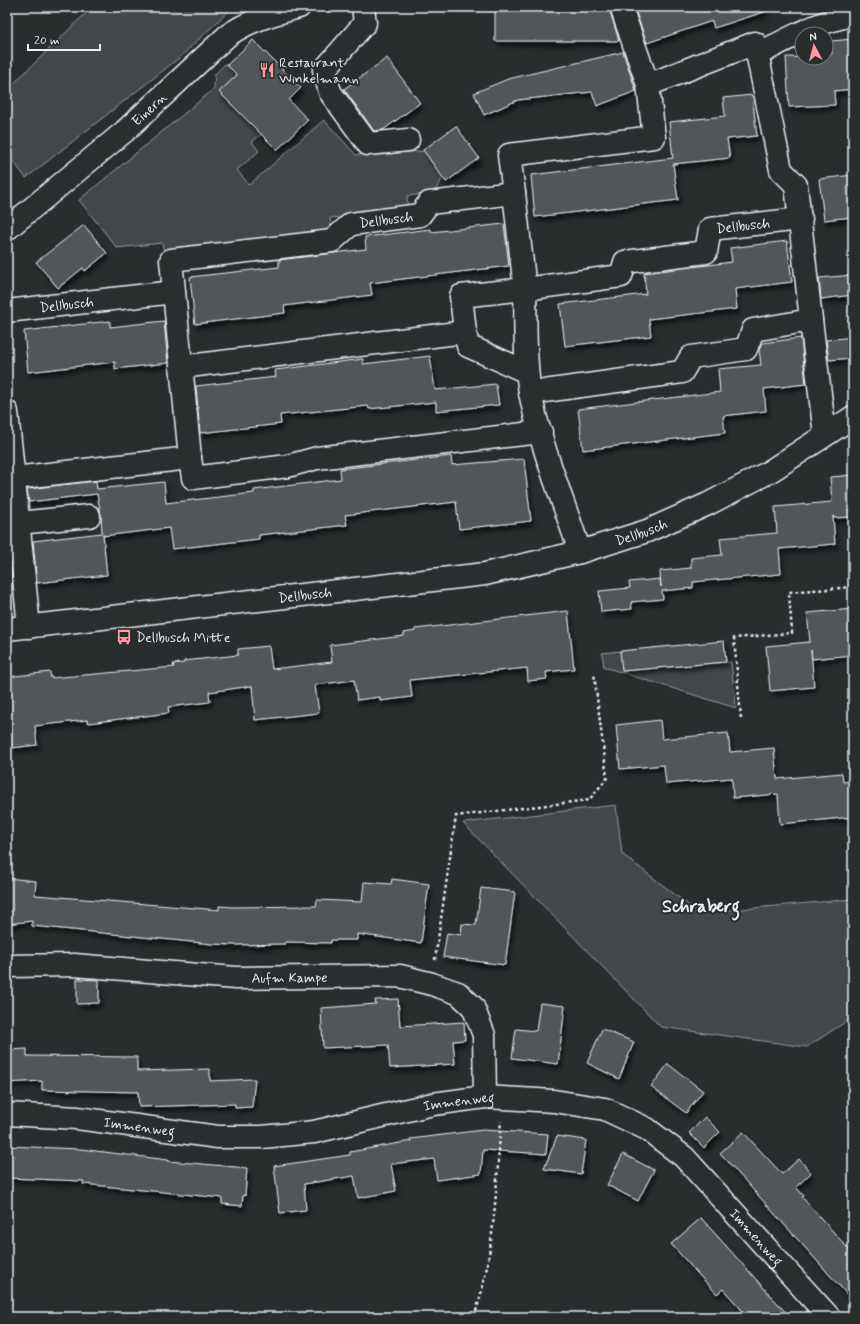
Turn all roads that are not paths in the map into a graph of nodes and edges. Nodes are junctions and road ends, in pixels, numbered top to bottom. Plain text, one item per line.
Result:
1 (299, 7) edge
2 (363, 7) edge
3 (620, 7) edge
4 (853, 15) edge
5 (758, 54) junction
6 (648, 85) junction
7 (408, 140) dead end
8 (514, 193) junction
9 (801, 219) junction
10 (7, 229) edge
11 (524, 289) junction
12 (174, 292) junction
13 (7, 311) edge
14 (812, 320) junction
15 (465, 332) junction
16 (181, 368) junction
17 (529, 382) junction
18 (7, 412) edge
19 (853, 417) edge
20 (541, 432) junction
21 (825, 435) junction
22 (190, 458) junction
23 (14, 478) junction
24 (88, 516) dead end
25 (18, 523) junction
26 (580, 552) junction
27 (29, 627) junction
28 (7, 629) edge
29 (7, 966) edge
30 (494, 1097) junction
31 (7, 1114) edge
32 (829, 1317) edge

1 - 10 street, Einern
2 - 7 street
3 - 6 street
4 - 5 street
5 - 6 street
5 - 9 street
6 - 8 street
8 - 11 street
8 - 12 street, Dellbusch
9 - 11 street, Dellbusch
9 - 14 street
11 - 15 street, Dellbusch
11 - 17 street
12 - 13 street, Dellbusch
12 - 16 street, Dellbusch
14 - 17 street
14 - 21 street
15 - 16 street
15 - 17 street, Dellbusch
16 - 22 street, Dellbusch
17 - 20 street
18 - 23 street
19 - 21 street, Dellbusch
20 - 22 street, Dellbusch
20 - 26 street
21 - 26 street, Dellbusch
22 - 23 street
23 - 25 street
24 - 25 street
25 - 27 street
26 - 27 street, Dellbusch
27 - 28 street, Dellbusch
29 - 30 street, Aufm Kampe
30 - 31 street, Immenweg
30 - 32 street, Immenweg

